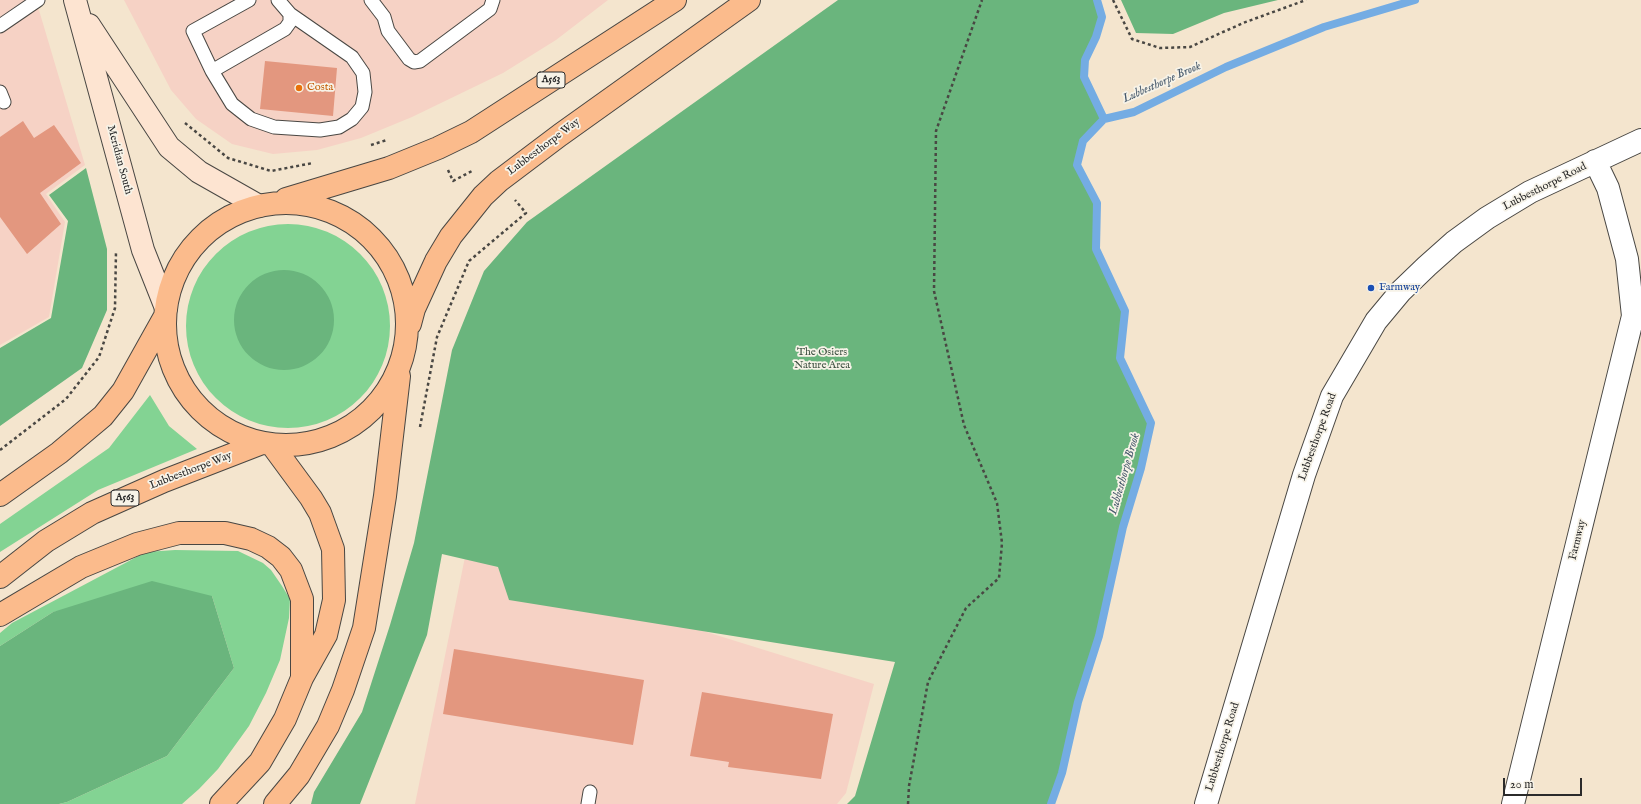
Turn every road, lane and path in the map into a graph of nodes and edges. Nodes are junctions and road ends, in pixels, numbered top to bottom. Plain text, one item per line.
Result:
1 (38, 0) edge
2 (249, 0) edge
3 (278, 0) edge
4 (371, 0) edge
5 (493, 0) edge
6 (676, 0) edge
7 (749, 0) edge
8 (982, 0) edge
9 (1113, 0) edge
10 (1306, 0) edge
11 (77, 5) edge
12 (290, 14) junction
13 (0, 26) edge
14 (212, 71) junction
15 (182, 121) dead end
16 (391, 139) dead end
17 (1641, 140) edge
18 (370, 146) dead end
19 (1595, 161) junction
20 (317, 163) dead end
21 (472, 170) dead end
22 (453, 181) dead end
23 (264, 205) junction
24 (116, 250) dead end
25 (165, 312) junction
26 (402, 356) junction
27 (267, 444) junction
28 (0, 450) edge
29 (0, 495) edge
30 (0, 577) edge
31 (0, 615) edge
32 (302, 678) junction
33 (281, 801) edge
34 (222, 804) edge
35 (908, 804) edge
36 (1206, 804) edge
37 (1513, 804) edge

1 - 13 lane
2 - 14 lane
3 - 12 lane
4 - 5 lane
6 - 23 highway, A563
7 - 26 highway, Lubbesthorpe Way
8 - 35 path
9 - 10 path
11 - 23 street, Meridian South
11 - 25 street, Meridian South
12 - 14 lane
12 - 14 lane
15 - 20 path
16 - 18 path
17 - 19 street, Lubbesthorpe Road
19 - 36 street, Lubbesthorpe Road
19 - 37 street, Farmway
21 - 22 path
23 - 25 highway
23 - 26 highway
24 - 28 path
25 - 27 highway
25 - 29 highway
26 - 27 highway
26 - 33 highway
27 - 30 highway, Lubbesthorpe Way / A563
27 - 32 highway
31 - 32 highway
32 - 34 highway

